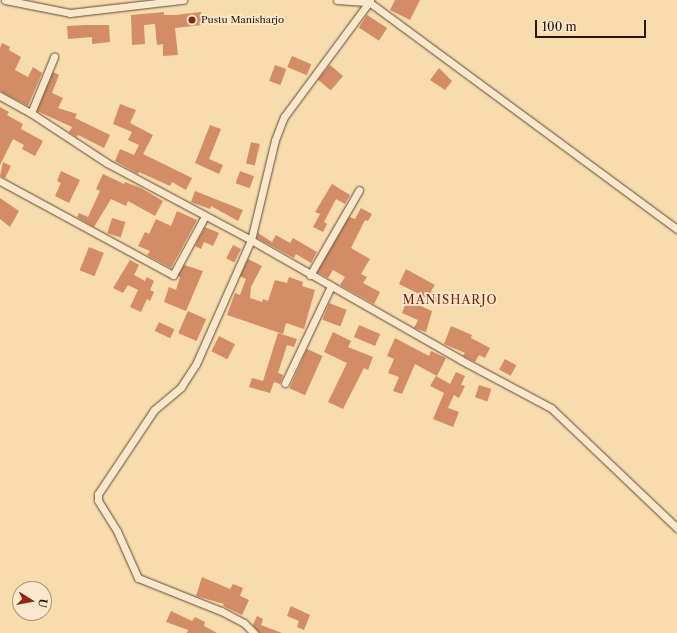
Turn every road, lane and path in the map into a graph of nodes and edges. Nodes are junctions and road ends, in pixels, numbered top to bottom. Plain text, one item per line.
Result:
1 (4, 0) edge
2 (183, 0) edge
3 (337, 0) edge
4 (370, 1) edge
5 (0, 2) edge
6 (54, 57) dead end
7 (0, 96) edge
8 (31, 113) junction
9 (0, 181) edge
10 (359, 190) dead end
11 (205, 216) junction
12 (677, 229) edge
13 (251, 240) junction
14 (310, 275) junction
15 (331, 286) junction
16 (285, 383) dead end
17 (677, 528) edge
18 (254, 633) edge

1 - 2 street
1 - 5 street
3 - 4 street
4 - 12 street
4 - 13 street
6 - 8 street
7 - 8 street
8 - 11 street
9 - 11 street
10 - 14 street
11 - 13 street
13 - 14 street
13 - 18 street
14 - 15 street
15 - 16 street
15 - 17 street

